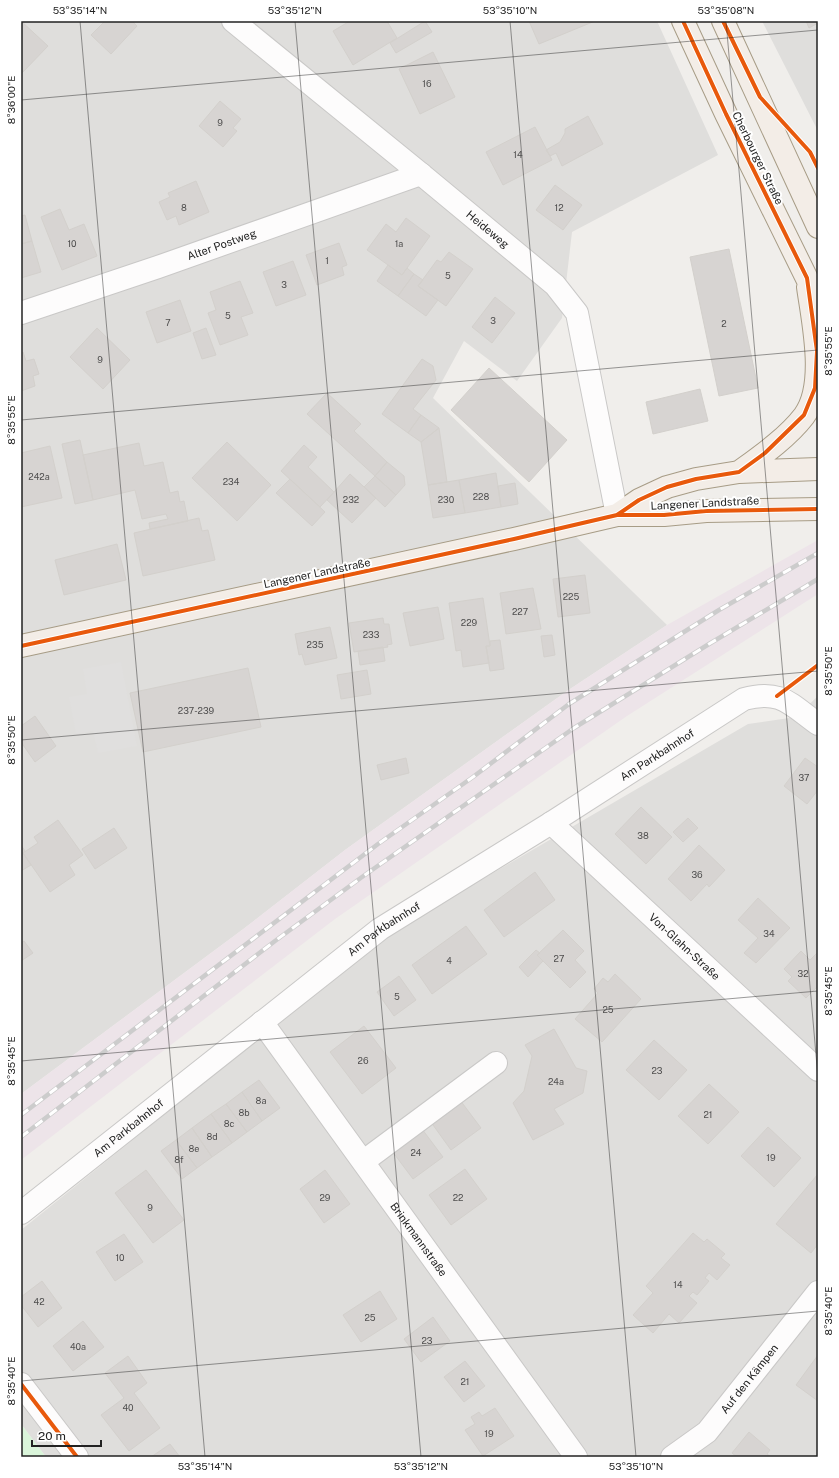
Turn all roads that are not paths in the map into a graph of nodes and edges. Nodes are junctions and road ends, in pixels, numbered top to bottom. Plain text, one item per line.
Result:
1 (233, 21) edge
2 (683, 21) edge
3 (723, 21) edge
4 (421, 174) junction
5 (818, 228) edge
6 (807, 278) junction
7 (818, 301) edge
8 (21, 313) edge
9 (818, 469) edge
10 (739, 472) junction
11 (818, 509) edge
12 (617, 515) junction
13 (21, 646) edge
14 (818, 724) edge
15 (551, 824) junction
16 (262, 1022) junction
17 (496, 1063) dead end
18 (818, 1070) edge
19 (364, 1161) junction
20 (21, 1213) edge
21 (818, 1292) edge
22 (21, 1384) edge
23 (77, 1457) edge
24 (576, 1457) edge
25 (672, 1457) edge

1 - 4 street, Heideweg
2 - 6 main road, Cherbourger Straße
3 - 5 main road
4 - 8 street, Alter Postweg
4 - 12 street, Heideweg
6 - 7 main road, Cherbourger Straße
6 - 10 main road
9 - 10 main road, Langener Landstraße
10 - 12 main road, Langener Landstraße
11 - 12 main road, Langener Landstraße
12 - 13 main road, Langener Landstraße
14 - 15 street, Am Parkbahnhof
15 - 16 street, Am Parkbahnhof
15 - 18 street, Von-Glahn-Straße
16 - 19 street, Brinkmannstraße
16 - 20 street, Am Parkbahnhof
17 - 19 street
19 - 24 street, Brinkmannstraße
21 - 25 street, Auf den Kämpen
22 - 23 street

